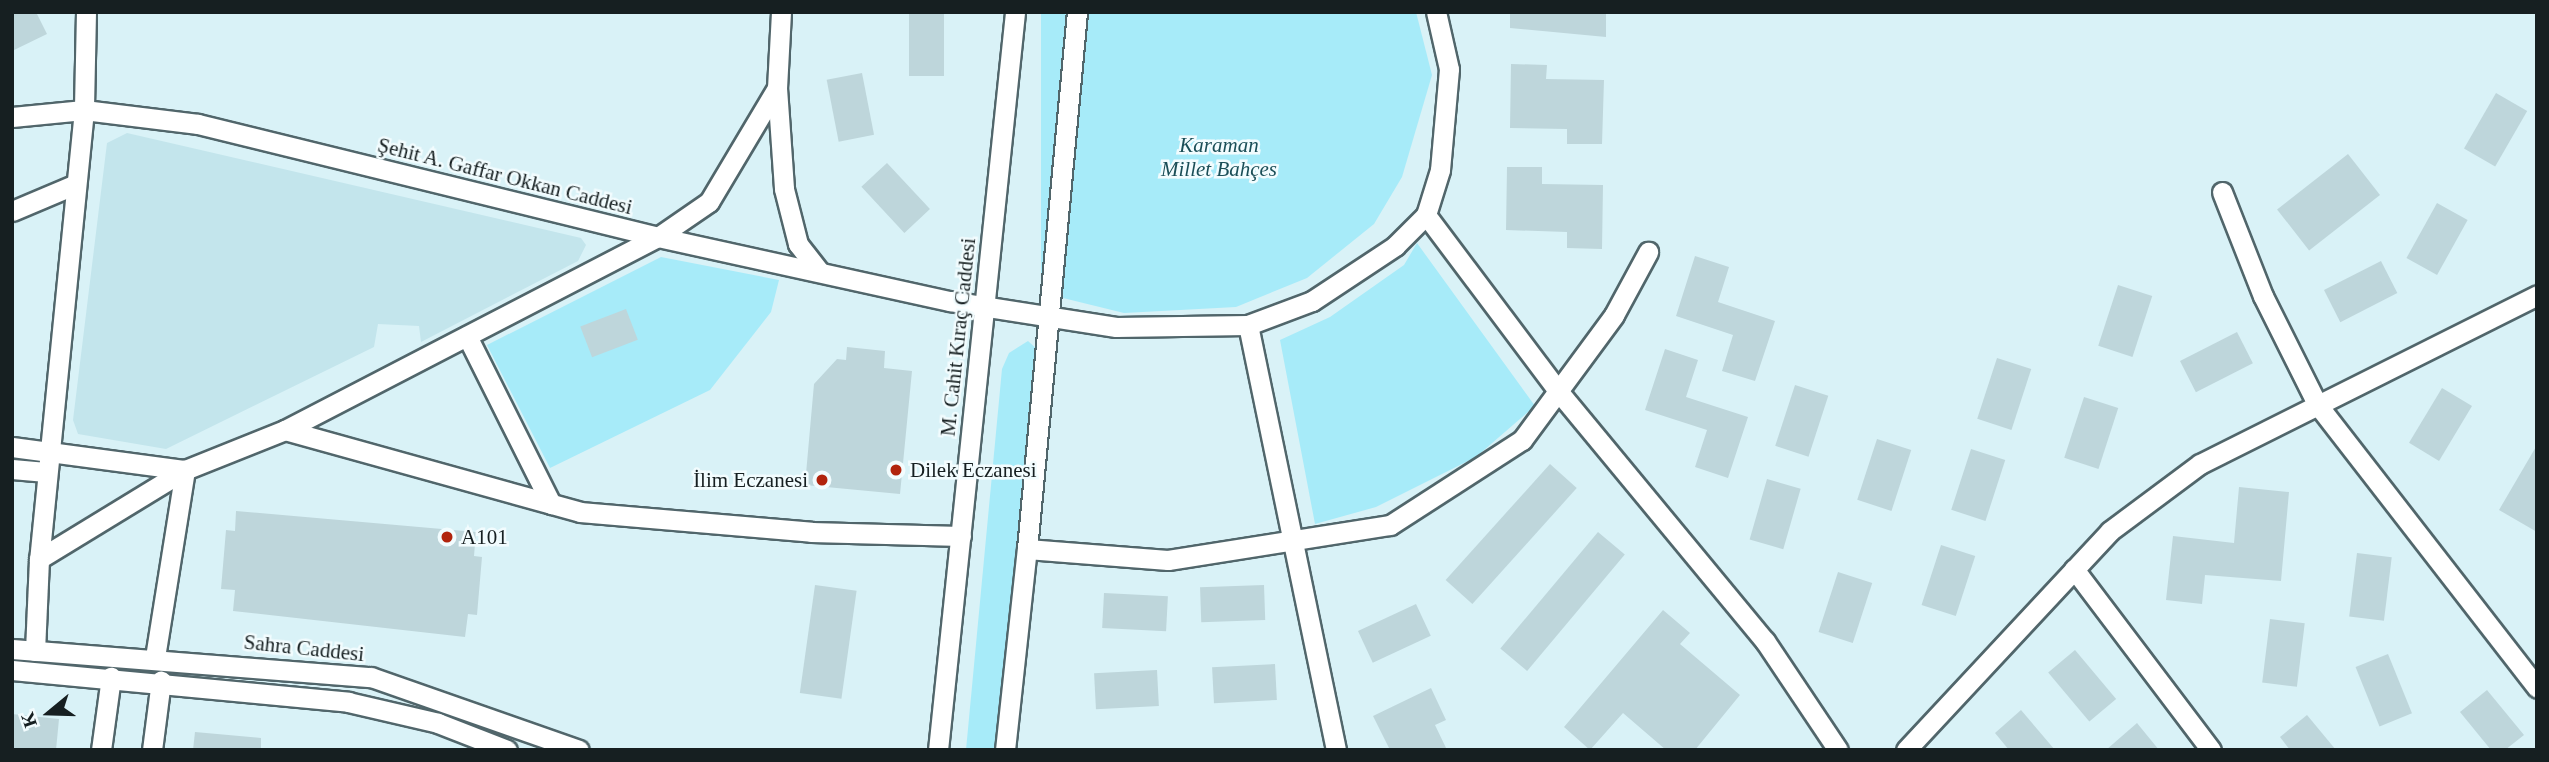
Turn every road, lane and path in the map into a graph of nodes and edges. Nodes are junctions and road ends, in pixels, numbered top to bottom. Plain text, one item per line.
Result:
1 (86, 12) edge
2 (781, 12) edge
3 (1015, 12) edge
4 (1077, 12) edge
5 (1436, 12) edge
6 (777, 88) junction
7 (84, 110) junction
8 (12, 117) edge
9 (74, 185) junction
10 (2222, 192) dead end
11 (12, 211) edge
12 (1426, 215) junction
13 (658, 237) junction
14 (1648, 252) dead end
15 (818, 271) junction
16 (2537, 295) edge
17 (986, 304) junction
18 (1053, 316) junction
19 (1248, 325) junction
20 (467, 336) junction
21 (1558, 391) junction
22 (2317, 404) junction
23 (285, 430) junction
24 (12, 447) edge
25 (47, 462) junction
26 (12, 469) edge
27 (186, 470) junction
28 (551, 504) junction
29 (961, 536) junction
30 (1295, 545) junction
31 (1027, 549) junction
32 (39, 559) junction
33 (2074, 569) junction
34 (12, 649) edge
35 (35, 651) junction
36 (155, 658) junction
37 (12, 670) edge
38 (111, 677) junction
39 (161, 681) junction
40 (2537, 688) edge
41 (101, 750) edge
42 (152, 750) edge
43 (507, 750) edge
44 (579, 750) edge
45 (938, 750) edge
46 (1005, 750) edge
47 (1336, 750) edge
48 (1839, 750) edge
49 (1906, 750) edge
50 (2211, 750) edge

1 - 7 street
2 - 6 street
3 - 17 street, M. Cahit Kıraç Caddesi
4 - 18 street
5 - 12 street
6 - 13 street
6 - 15 street
7 - 8 street, Şehit A. Gaffar Okkan Caddesi
7 - 9 street
7 - 13 street, Şehit A. Gaffar Okkan Caddesi
9 - 11 street
9 - 25 street
10 - 22 street
12 - 19 street, Şehit A. Gaffar Okkan Caddesi
12 - 21 street
13 - 15 street, Şehit A. Gaffar Okkan Caddesi
13 - 20 street
14 - 21 street
15 - 17 street, Şehit A. Gaffar Okkan Caddesi
16 - 22 street
17 - 18 street, Şehit A. Gaffar Okkan Caddesi
17 - 29 street, M. Cahit Kıraç Caddesi
18 - 19 street, Şehit A. Gaffar Okkan Caddesi
18 - 31 street
19 - 30 street
20 - 23 street
20 - 28 street
21 - 30 street
21 - 48 street
22 - 33 street
22 - 40 street
23 - 27 street
23 - 28 street
24 - 25 street
25 - 26 street
25 - 27 street
25 - 32 street
27 - 32 street
27 - 36 street
28 - 29 street
29 - 45 street, M. Cahit Kıraç Caddesi
30 - 31 street
30 - 47 street
31 - 46 street
32 - 35 street
33 - 49 street
33 - 50 street
34 - 35 street, Sahra Caddesi
35 - 36 street, Sahra Caddesi
36 - 44 street, Sahra Caddesi
37 - 38 street
38 - 39 street
38 - 41 street
39 - 42 street
39 - 43 street

